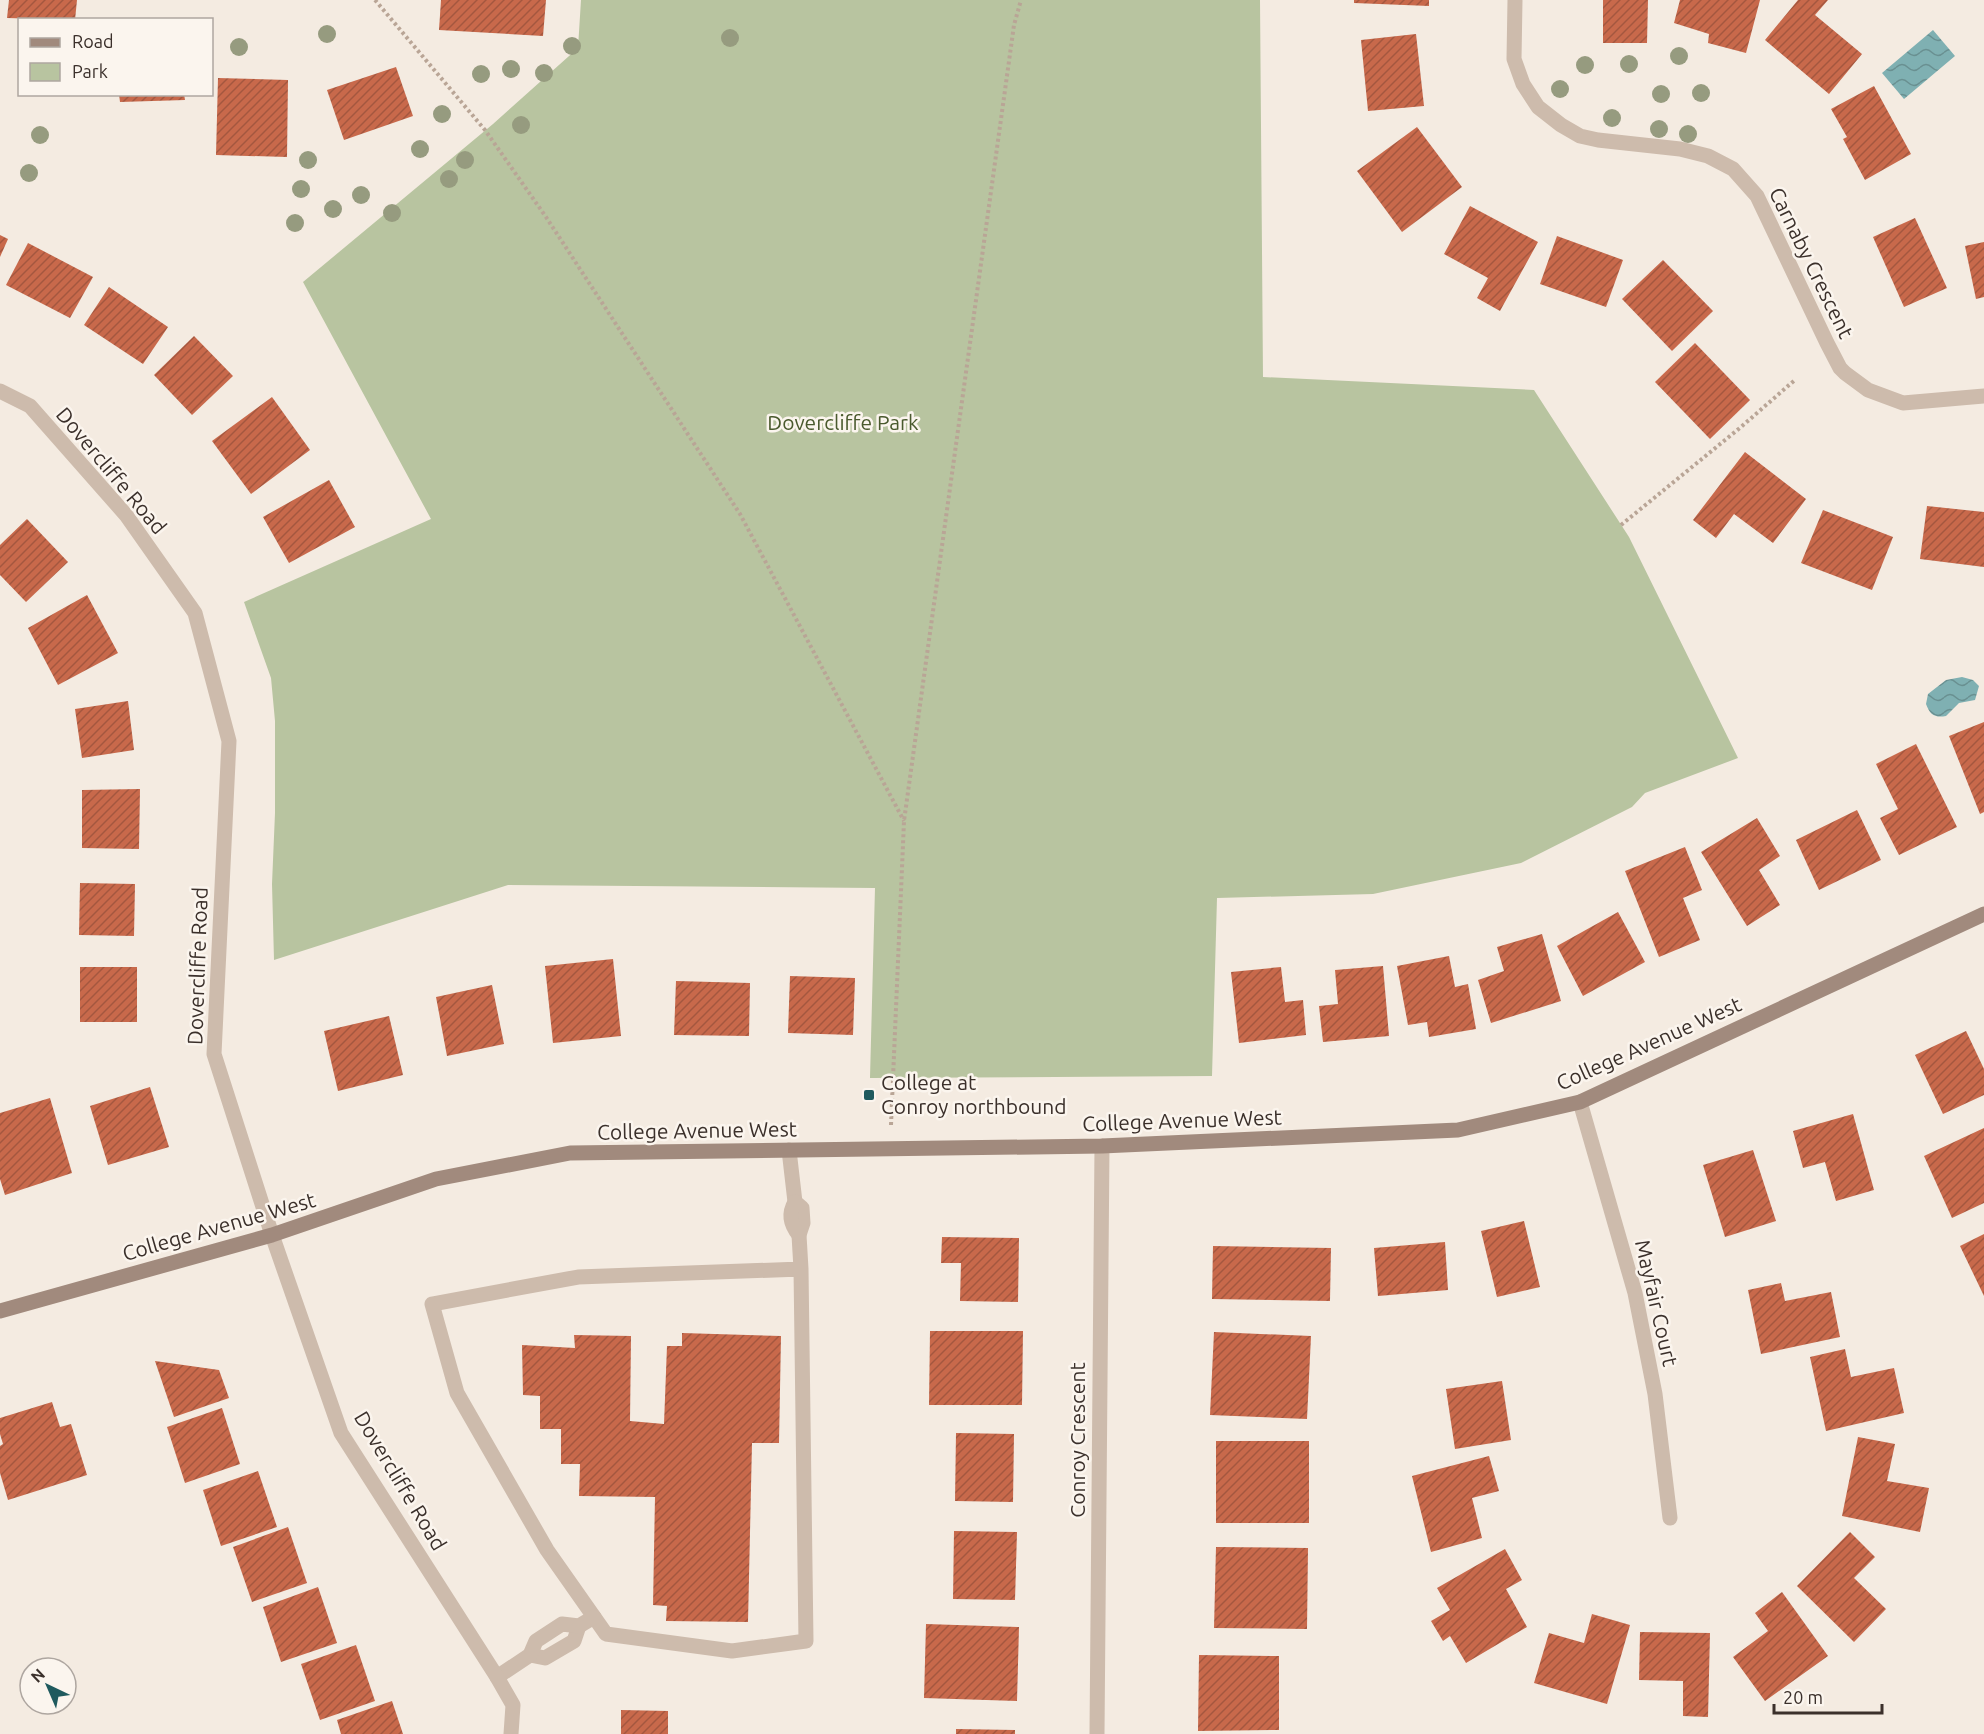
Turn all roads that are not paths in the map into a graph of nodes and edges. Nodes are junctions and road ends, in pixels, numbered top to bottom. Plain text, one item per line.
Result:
1 (1515, 0) edge
2 (0, 391) edge
3 (1984, 396) edge
4 (1984, 914) edge
5 (1580, 1102) junction
6 (1102, 1146) junction
7 (789, 1150) junction
8 (272, 1235) junction
9 (801, 1269) junction
10 (0, 1311) edge
11 (1670, 1518) dead end
12 (594, 1617) junction
13 (497, 1677) junction
14 (511, 1734) edge
15 (1097, 1734) edge

1 - 3 street, Carnaby Crescent
2 - 8 street, Dovercliffe Road
4 - 5 street, College Avenue West
5 - 6 street, College Avenue West
5 - 11 street, Mayfair Court
6 - 7 street, College Avenue West
6 - 15 street, Conroy Crescent
7 - 8 street, College Avenue West
7 - 9 street
8 - 10 street, College Avenue West
8 - 13 street, Dovercliffe Road
9 - 12 street
9 - 12 street
12 - 13 street
13 - 14 street, Dovercliffe Road

